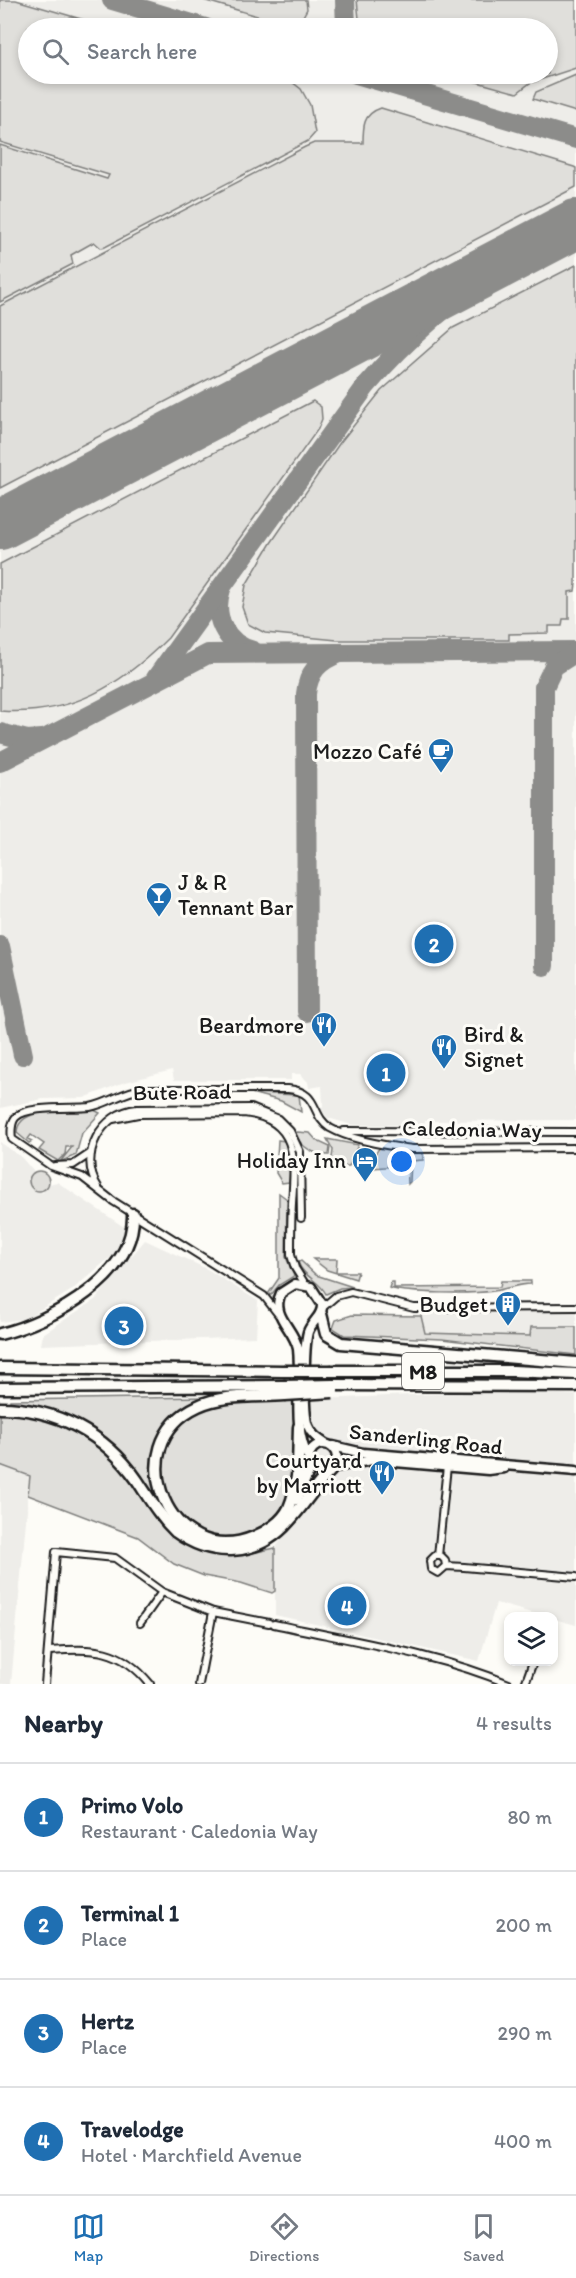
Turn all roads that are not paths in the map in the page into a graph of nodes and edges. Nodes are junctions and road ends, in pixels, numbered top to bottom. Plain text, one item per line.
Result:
1 (254, 1112) junction
2 (335, 1130) junction
3 (576, 1132) edge
4 (576, 1148) edge
5 (91, 1153) junction
6 (51, 1166) junction
7 (100, 1190) junction
8 (134, 1214) junction
9 (301, 1218) dead end
10 (304, 1284) junction
11 (576, 1307) edge
12 (322, 1311) junction
13 (280, 1317) junction
14 (0, 1334) edge
15 (576, 1363) edge
16 (0, 1368) edge
17 (153, 1370) junction
18 (0, 1374) edge
19 (576, 1374) edge
20 (576, 1386) edge
21 (0, 1390) edge
22 (284, 1390) junction
23 (0, 1408) edge
24 (299, 1426) junction
25 (328, 1445) junction
26 (310, 1462) junction
27 (447, 1466) junction
28 (517, 1467) junction
29 (332, 1469) junction
30 (576, 1471) edge
31 (287, 1511) junction
32 (438, 1556) junction
33 (446, 1566) junction
34 (576, 1577) edge
35 (162, 1592) junction
36 (213, 1612) junction
37 (140, 1623) dead end
38 (49, 1651) junction
39 (532, 1666) edge
40 (148, 1681) edge
41 (45, 1684) edge
42 (137, 1684) edge
43 (200, 1684) edge
44 (509, 1684) edge
45 (525, 1684) edge

1 - 5 street, Bute Road
1 - 9 street
1 - 10 street
2 - 3 street, Caledonia Way
2 - 4 street, Caledonia Way
2 - 6 street
5 - 6 street
5 - 7 street
6 - 7 street
7 - 8 street
8 - 13 street
8 - 14 highway
10 - 12 street
10 - 13 street
11 - 12 street
12 - 15 highway
12 - 25 street
13 - 24 street
16 - 17 highway, M8
17 - 18 highway, M8
17 - 19 highway, M8, bridge
20 - 22 highway, M8, bridge
21 - 22 highway
22 - 31 highway
23 - 29 highway
24 - 26 street
24 - 31 highway
25 - 26 street
25 - 28 street, Sanderling Road
25 - 29 street
26 - 29 street
26 - 31 highway
27 - 28 street, Sanderling Road
27 - 29 street, Sanderling Road
27 - 32 street
28 - 30 street, Sanderling Road
32 - 33 street
32 - 33 street
33 - 34 street
35 - 36 street
35 - 37 street
35 - 38 street
36 - 43 street
36 - 44 street
38 - 40 street
38 - 41 street
39 - 45 street
40 - 42 street

